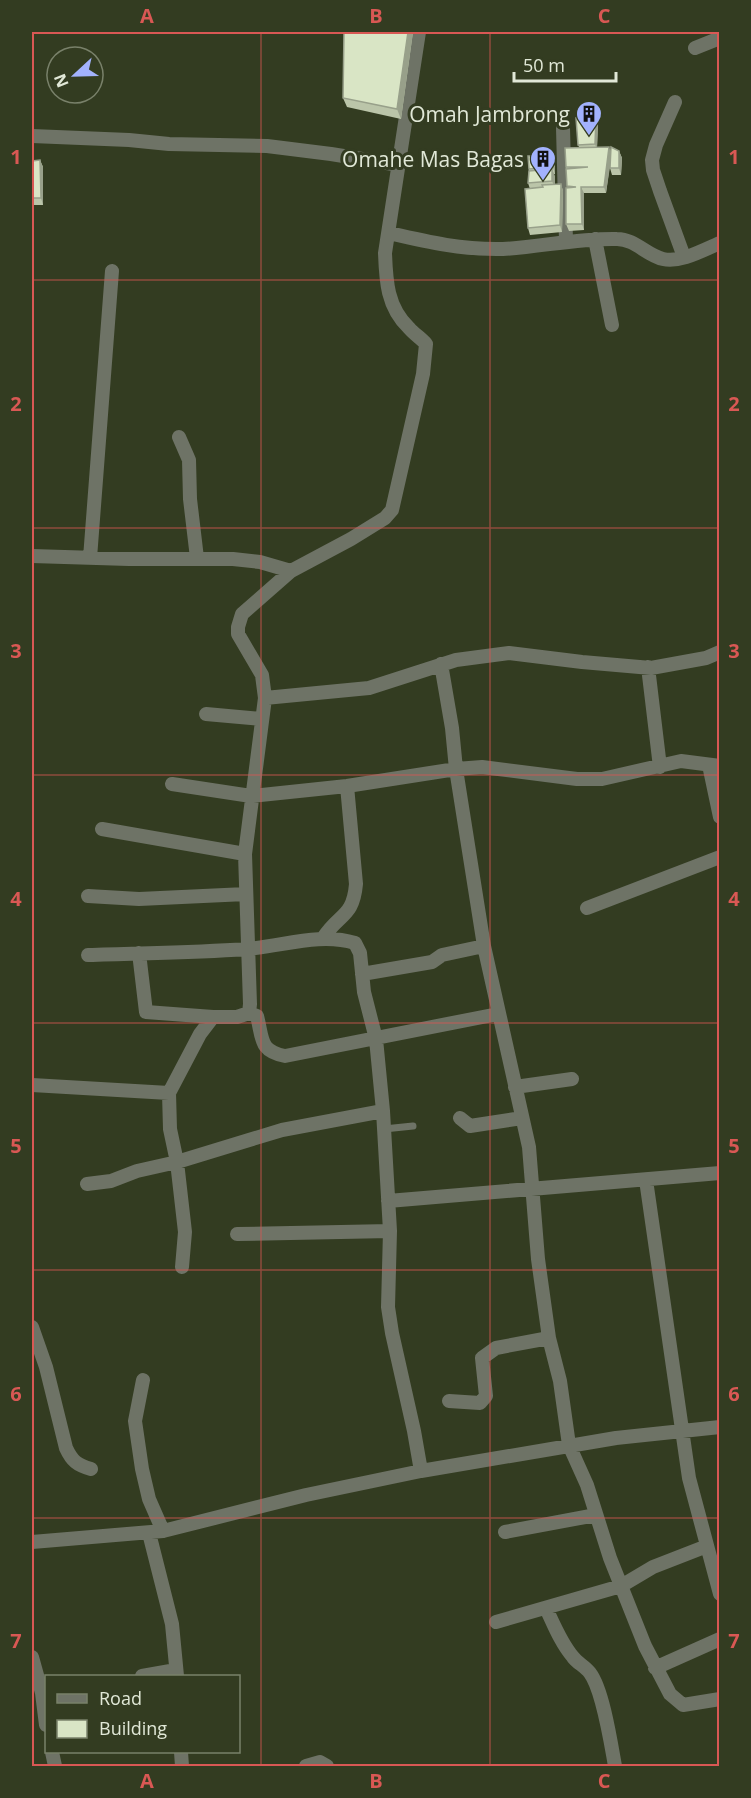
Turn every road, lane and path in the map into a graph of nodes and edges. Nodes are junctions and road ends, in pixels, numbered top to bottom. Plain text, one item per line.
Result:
1 (419, 32) edge
2 (720, 38) edge
3 (695, 48) dead end
4 (675, 102) dead end
5 (563, 128) dead end
6 (32, 136) edge
7 (399, 165) junction
8 (389, 233) junction
9 (595, 239) junction
10 (566, 241) junction
11 (720, 243) edge
12 (684, 257) junction
13 (112, 271) dead end
14 (612, 325) dead end
15 (179, 437) dead end
16 (32, 556) edge
17 (90, 558) junction
18 (197, 558) junction
19 (291, 571) junction
20 (720, 652) edge
21 (441, 664) junction
22 (648, 667) junction
23 (265, 698) junction
24 (206, 714) dead end
25 (262, 719) junction
26 (714, 766) edge
27 (660, 767) junction
28 (456, 769) junction
29 (172, 784) dead end
30 (347, 786) junction
31 (251, 796) junction
32 (720, 817) edge
33 (102, 829) dead end
34 (245, 854) junction
35 (720, 857) edge
36 (246, 894) junction
37 (88, 896) dead end
38 (588, 908) dead end
39 (323, 938) junction
40 (484, 946) junction
41 (247, 949) junction
42 (139, 953) junction
43 (88, 955) dead end
44 (362, 974) junction
45 (249, 1013) junction
46 (498, 1014) junction
47 (213, 1017) junction
48 (376, 1039) junction
49 (572, 1079) dead end
50 (32, 1085) edge
51 (515, 1087) junction
52 (169, 1092) junction
53 (383, 1111) junction
54 (460, 1118) dead end
55 (522, 1118) junction
56 (413, 1126) dead end
57 (384, 1129) junction
58 (177, 1162) junction
59 (720, 1173) edge
60 (646, 1180) junction
61 (87, 1184) dead end
62 (534, 1190) junction
63 (388, 1201) junction
64 (390, 1231) junction
65 (237, 1234) dead end
66 (183, 1268) dead end
67 (32, 1327) edge
68 (549, 1338) junction
69 (143, 1380) dead end
70 (449, 1401) dead end
71 (720, 1427) edge
72 (683, 1431) junction
73 (569, 1445) junction
74 (91, 1469) dead end
75 (421, 1471) junction
76 (596, 1515) junction
77 (156, 1532) junction
78 (505, 1532) dead end
79 (32, 1542) edge
80 (712, 1551) edge
81 (621, 1586) junction
82 (720, 1594) edge
83 (546, 1608) junction
84 (496, 1622) dead end
85 (720, 1639) edge
86 (32, 1658) edge
87 (655, 1668) junction
88 (177, 1673) edge
89 (160, 1675) edge
90 (44, 1693) edge
91 (720, 1699) edge
92 (45, 1709) edge
93 (306, 1767) edge
94 (327, 1767) edge
95 (615, 1767) edge

1 - 7 street
2 - 3 street
4 - 12 street
5 - 10 street
6 - 7 street
7 - 8 street
8 - 10 street
8 - 19 street
9 - 10 street
9 - 12 street
9 - 14 street
11 - 12 street
13 - 17 street
15 - 18 street
16 - 17 street
17 - 18 street
18 - 19 street
19 - 23 street
20 - 22 street
21 - 22 street
21 - 23 street
21 - 28 street
22 - 27 street
23 - 25 street
24 - 25 street
25 - 31 street
26 - 27 street
26 - 32 street
27 - 28 street
28 - 30 street
28 - 40 street
29 - 31 street
30 - 31 street
30 - 39 street
31 - 34 street
33 - 34 street
34 - 36 street
35 - 38 street
36 - 37 street
36 - 41 street
39 - 41 street
39 - 44 street
40 - 44 street
40 - 46 street
41 - 42 street
41 - 45 street
42 - 43 street
42 - 47 street
44 - 48 street
45 - 47 street
45 - 48 street
46 - 48 street
46 - 51 street
47 - 52 street
48 - 53 street
49 - 51 street
50 - 52 street
51 - 55 street
52 - 58 street
53 - 57 street
53 - 58 street
54 - 55 street
55 - 62 street
56 - 57 lane
57 - 63 street
58 - 61 street
58 - 66 street
59 - 60 street
60 - 62 street
60 - 72 street
62 - 63 street
62 - 68 street
63 - 64 street
64 - 65 street
64 - 75 street
67 - 74 street
68 - 70 street
68 - 73 street
69 - 77 street
71 - 72 street
72 - 73 street
72 - 80 street
73 - 75 street
73 - 76 street
75 - 77 street
76 - 78 street
76 - 81 street
77 - 79 street
77 - 88 street
80 - 81 street
80 - 82 street
81 - 83 street
81 - 87 street
83 - 84 street
83 - 95 street
85 - 87 street
86 - 90 street
87 - 91 street
88 - 89 street
90 - 92 street
93 - 94 street

